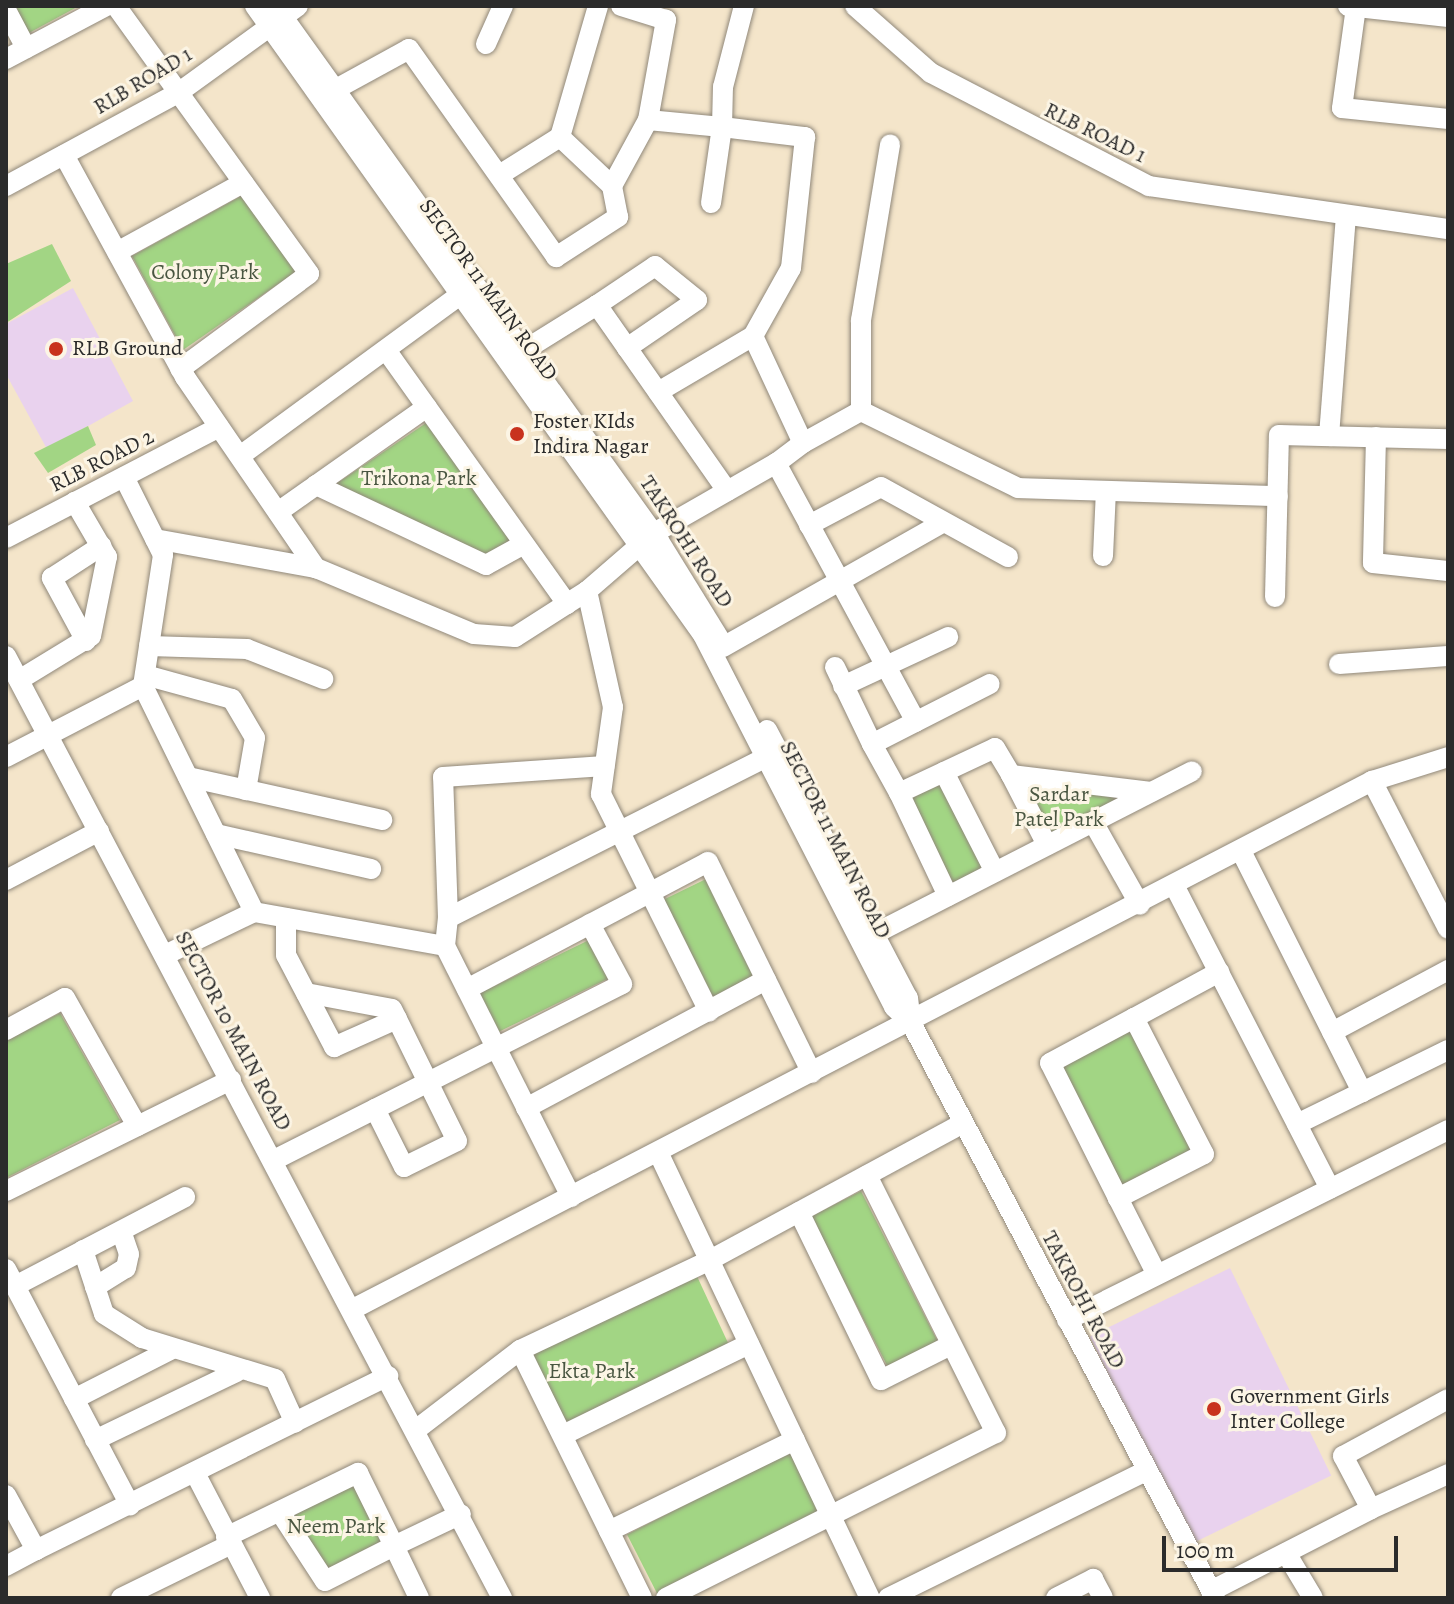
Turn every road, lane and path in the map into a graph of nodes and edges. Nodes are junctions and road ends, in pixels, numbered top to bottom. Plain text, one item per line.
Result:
1 (106, 6) edge
2 (116, 6) edge
3 (255, 6) edge
4 (503, 6) edge
5 (598, 6) edge
6 (621, 6) edge
7 (744, 6) edge
8 (855, 6) edge
9 (1348, 6) edge
10 (1356, 7) edge
11 (6, 10) edge
12 (281, 14) edge
13 (1448, 17) edge
14 (486, 44) dead end
15 (26, 48) junction
16 (6, 59) edge
17 (336, 89) junction
18 (178, 93) junction
19 (1448, 119) edge
20 (648, 120) junction
21 (722, 127) junction
22 (560, 137) junction
23 (890, 144) dead end
24 (64, 155) junction
25 (501, 174) junction
26 (243, 183) junction
27 (6, 186) edge
28 (612, 186) junction
29 (711, 203) dead end
30 (1346, 216) junction
31 (1448, 229) edge
32 (117, 252) junction
33 (468, 289) junction
34 (597, 305) junction
35 (753, 336) junction
36 (627, 348) junction
37 (386, 350) junction
38 (523, 351) junction
39 (180, 369) junction
40 (658, 392) junction
41 (427, 407) junction
42 (861, 411) junction
43 (219, 427) junction
44 (1329, 436) junction
45 (1376, 437) junction
46 (1448, 439) edge
47 (803, 443) junction
48 (240, 456) junction
49 (776, 463) junction
50 (124, 477) junction
51 (316, 485) junction
52 (727, 491) junction
53 (1106, 491) junction
54 (1278, 496) junction
55 (75, 502) junction
56 (278, 512) junction
57 (809, 525) junction
58 (939, 525) junction
59 (6, 538) edge
60 (155, 539) junction
61 (649, 541) junction
62 (524, 544) junction
63 (101, 546) junction
64 (1103, 556) dead end
65 (1008, 557) dead end
66 (316, 568) junction
67 (1448, 571) edge
68 (839, 581) junction
69 (587, 591) junction
70 (1275, 597) dead end
71 (567, 604) junction
72 (948, 637) dead end
73 (86, 641) junction
74 (149, 646) junction
75 (723, 647) junction
76 (6, 656) edge
77 (1448, 656) edge
78 (1339, 664) dead end
79 (885, 665) junction
80 (323, 679) dead end
81 (19, 680) junction
82 (144, 680) junction
83 (990, 684) dead end
84 (916, 722) junction
85 (48, 733) junction
86 (872, 744) junction
87 (772, 754) junction
88 (6, 757) edge
89 (1448, 757) edge
90 (605, 766) junction
91 (1192, 771) dead end
92 (944, 772) junction
93 (1011, 775) junction
94 (188, 777) junction
95 (1372, 781) junction
96 (246, 790) junction
97 (1151, 792) junction
98 (899, 793) junction
99 (382, 820) dead end
100 (1093, 822) junction
101 (99, 831) junction
102 (617, 832) junction
103 (216, 834) junction
104 (1047, 845) junction
105 (1241, 851) junction
106 (371, 869) dead end
107 (995, 872) junction
108 (6, 880) edge
109 (1175, 887) junction
110 (649, 894) junction
111 (948, 896) junction
112 (1140, 905) junction
113 (254, 912) junction
114 (286, 918) junction
115 (448, 918) junction
116 (590, 924) junction
117 (1448, 929) edge
118 (874, 934) junction
119 (445, 946) junction
120 (165, 955) junction
121 (1448, 970) edge
122 (1219, 972) junction
123 (766, 980) junction
124 (467, 989) junction
125 (306, 993) junction
126 (709, 1012) junction
127 (1134, 1018) junction
128 (397, 1019) junction
129 (911, 1023) junction
130 (6, 1030) edge
131 (1332, 1032) junction
132 (497, 1049) junction
133 (1448, 1050) edge
134 (812, 1073) junction
135 (231, 1080) junction
136 (429, 1083) junction
137 (1362, 1092) junction
138 (526, 1108) junction
139 (375, 1109) junction
140 (963, 1123) junction
141 (1297, 1124) junction
142 (137, 1126) junction
143 (1448, 1130) edge
144 (658, 1152) junction
145 (274, 1160) junction
146 (867, 1175) junction
147 (1330, 1188) junction
148 (6, 1191) edge
149 (185, 1197) dead end
150 (571, 1197) junction
151 (1118, 1198) junction
152 (799, 1212) junction
153 (121, 1231) junction
154 (83, 1250) junction
155 (710, 1260) junction
156 (1157, 1275) junction
157 (10, 1277) edge
158 (95, 1287) junction
159 (353, 1309) junction
160 (1067, 1320) junction
161 (749, 1344) junction
162 (951, 1345) junction
163 (172, 1349) junction
164 (520, 1350) junction
165 (236, 1372) junction
166 (388, 1376) junction
167 (74, 1399) junction
168 (1448, 1399) edge
169 (295, 1423) junction
170 (417, 1429) junction
171 (563, 1435) junction
172 (95, 1440) junction
173 (795, 1440) junction
174 (1146, 1471) junction
175 (195, 1473) junction
176 (1448, 1474) edge
177 (6, 1495) edge
178 (130, 1505) junction
179 (1371, 1509) junction
180 (280, 1512) junction
181 (461, 1514) junction
182 (831, 1515) junction
183 (609, 1531) junction
184 (228, 1541) junction
185 (394, 1546) junction
186 (36, 1550) junction
187 (1286, 1553) junction
188 (6, 1566) edge
189 (1213, 1594) edge
190 (121, 1598) edge
191 (260, 1598) edge
192 (419, 1598) edge
193 (502, 1598) edge
194 (642, 1598) edge
195 (666, 1598) edge
196 (870, 1598) edge
197 (888, 1598) edge
198 (1056, 1598) edge
199 (1103, 1598) edge
200 (1313, 1598) edge

1 - 15 street
2 - 18 street
3 - 12 street, SECTOR 11 MAIN ROAD
4 - 14 street
5 - 22 street
6 - 20 street
7 - 21 street
8 - 30 street, RLB ROAD 1
9 - 10 street
10 - 13 street
10 - 19 street
11 - 15 street
12 - 17 street, TAKROHI ROAD
12 - 18 street, RLB ROAD 1
12 - 33 street, SECTOR 11 MAIN ROAD
15 - 16 street
17 - 25 street
17 - 33 street, TAKROHI ROAD
18 - 24 street, RLB ROAD 1
18 - 26 street
20 - 21 street
20 - 28 street
21 - 29 street
21 - 35 street
22 - 25 street
22 - 28 street
23 - 42 street
24 - 27 street, RLB ROAD 1
24 - 32 street
25 - 28 street
26 - 32 street
26 - 39 street
30 - 31 street, RLB ROAD 1
30 - 44 street
32 - 39 street
33 - 37 street
33 - 38 street, TAKROHI ROAD
33 - 61 street, SECTOR 11 MAIN ROAD
34 - 36 street
34 - 36 street
34 - 38 street
35 - 40 street
35 - 47 street
36 - 40 street
37 - 41 street
37 - 48 street
38 - 61 street, TAKROHI ROAD
39 - 43 street
40 - 52 street
41 - 51 street
41 - 62 street
42 - 47 street
42 - 53 street
43 - 48 street
43 - 50 street, RLB ROAD 2
44 - 45 street
44 - 54 street
45 - 46 street
45 - 67 street
47 - 49 street
48 - 56 street
49 - 52 street
49 - 57 street
50 - 55 street, RLB ROAD 2
50 - 60 street
51 - 56 street
51 - 62 street
52 - 61 street
53 - 54 street
53 - 64 street
54 - 70 street
55 - 59 street, RLB ROAD 2
55 - 63 street
56 - 66 street
57 - 58 street
57 - 68 street
58 - 65 street
58 - 68 street
60 - 66 street
60 - 74 street
61 - 69 street
61 - 75 street, TAKROHI ROAD
61 - 87 street, SECTOR 11 MAIN ROAD
62 - 71 street
63 - 73 street
63 - 73 street
66 - 71 street
68 - 75 street
68 - 79 street
69 - 71 street
69 - 90 street
72 - 79 street
73 - 81 street
74 - 80 street
74 - 82 street
75 - 87 street, TAKROHI ROAD
76 - 81 street, SECTOR 10 MAIN ROAD
77 - 78 street
79 - 84 street
79 - 86 street
81 - 85 street, SECTOR 10 MAIN ROAD
82 - 85 street
82 - 94 street
82 - 96 street
83 - 84 street
84 - 86 street
85 - 88 street
85 - 101 street, SECTOR 10 MAIN ROAD
86 - 98 street
87 - 102 street
87 - 118 street, TAKROHI ROAD
87 - 129 street, SECTOR 11 MAIN ROAD
89 - 95 street
90 - 102 street
90 - 115 street
91 - 97 street
92 - 93 street
92 - 98 street
92 - 107 street
93 - 97 street
93 - 104 street
94 - 96 street
94 - 103 street
95 - 105 street
95 - 117 street
96 - 99 street
97 - 100 street
98 - 111 street
100 - 104 street
100 - 112 street
101 - 108 street
101 - 120 street, SECTOR 10 MAIN ROAD
102 - 110 street
102 - 115 street
103 - 106 street
103 - 113 street
104 - 107 street
105 - 109 street
105 - 131 street
107 - 111 street
109 - 112 street
109 - 122 street
110 - 116 street
110 - 123 street
110 - 126 street
111 - 118 street
112 - 129 street
113 - 114 street
113 - 120 street
114 - 119 street
114 - 125 street
115 - 119 street
116 - 124 street
116 - 132 street
118 - 129 street, TAKROHI ROAD
119 - 124 street
120 - 135 street, SECTOR 10 MAIN ROAD
121 - 131 street
122 - 127 street
122 - 141 street
123 - 126 street
123 - 134 street
124 - 132 street
125 - 128 street
125 - 128 street
126 - 138 street
127 - 151 street
127 - 151 street
128 - 136 street
129 - 134 street
129 - 140 street, TAKROHI ROAD
130 - 142 street
131 - 137 street
132 - 136 street
132 - 138 street
133 - 137 street
134 - 144 street
135 - 142 street
135 - 145 street, SECTOR 10 MAIN ROAD
136 - 139 street
136 - 139 street
137 - 141 street
138 - 150 street
139 - 145 street
140 - 146 street
140 - 160 street, TAKROHI ROAD
141 - 147 street
142 - 148 street
143 - 147 street
144 - 150 street
144 - 155 street
145 - 159 street, SECTOR 10 MAIN ROAD
146 - 152 street
146 - 162 street
147 - 156 street
149 - 153 street
150 - 159 street
151 - 156 street
152 - 155 street
152 - 162 street
153 - 154 street
153 - 158 street
154 - 157 street
154 - 158 street
155 - 161 street
155 - 164 street
156 - 160 street
157 - 167 street
158 - 163 street
159 - 166 street, SECTOR 10 MAIN ROAD
160 - 174 street, TAKROHI ROAD
161 - 171 street
161 - 173 street
162 - 182 street
163 - 165 street
163 - 167 street
164 - 170 street
164 - 171 street
165 - 169 street
165 - 172 street
166 - 169 street
166 - 170 street, SECTOR 10 MAIN ROAD
167 - 172 street
168 - 179 street
169 - 175 street
170 - 181 street, SECTOR 10 MAIN ROAD
171 - 183 street
172 - 178 street
173 - 182 street
173 - 183 street
174 - 189 street, TAKROHI ROAD
174 - 197 street
175 - 178 street
175 - 184 street
176 - 179 street
177 - 186 street
178 - 186 street
179 - 187 street
180 - 184 street
180 - 185 street
180 - 185 street
181 - 185 street
181 - 193 street, SECTOR 10 MAIN ROAD
182 - 195 street
182 - 196 street
183 - 194 street
184 - 190 street
184 - 191 street
185 - 192 street
186 - 188 street
187 - 189 street
187 - 200 street
198 - 199 street

